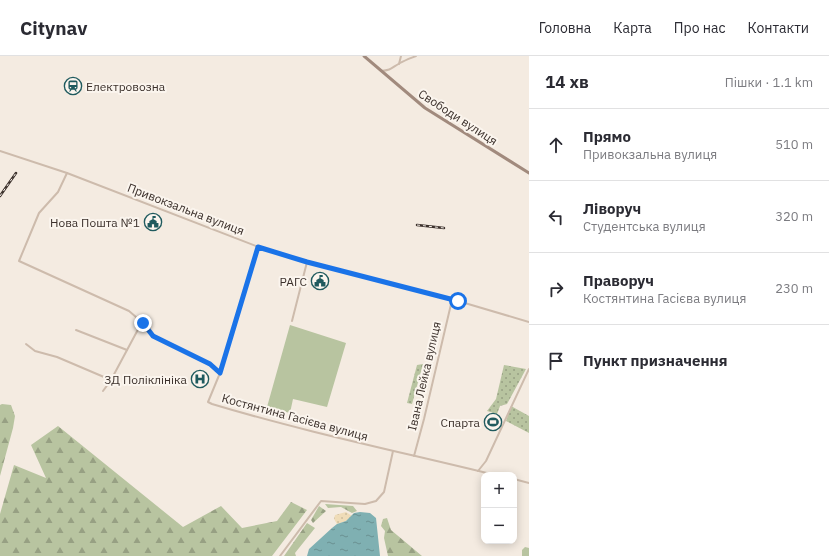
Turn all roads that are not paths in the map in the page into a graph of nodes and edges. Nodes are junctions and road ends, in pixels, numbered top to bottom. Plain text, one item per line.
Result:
1 (364, 56) edge
2 (401, 56) edge
3 (410, 56) edge
4 (416, 56) edge
5 (413, 58) junction
6 (399, 64) junction
7 (381, 71) junction
8 (0, 151) edge
9 (67, 173) junction
10 (529, 173) edge
11 (258, 247) junction
12 (307, 262) junction
13 (452, 300) junction
14 (292, 321) dead end
15 (142, 322) junction
16 (529, 322) edge
17 (76, 330) dead end
18 (26, 344) dead end
19 (127, 350) junction
20 (529, 369) edge
21 (220, 373) junction
22 (111, 380) junction
23 (103, 391) dead end
24 (393, 452) junction
25 (414, 456) junction
26 (478, 471) junction
27 (482, 472) edge
28 (517, 480) edge
29 (529, 483) edge
30 (280, 556) edge

1 - 7 main road, Свободи вулиця
2 - 6 street
3 - 5 street
4 - 5 street
5 - 6 street
6 - 7 street
7 - 10 main road, Свободи вулиця
8 - 9 street, Привокзальна вулиця
9 - 11 street, Привокзальна вулиця
9 - 15 street
11 - 12 street, Привокзальна вулиця
11 - 21 street
12 - 13 street, Привокзальна вулиця
12 - 14 street
13 - 16 street, Привокзальна вулиця
13 - 25 street, Івана Лейка вулиця
15 - 19 street
15 - 21 street
17 - 19 street
18 - 22 street
19 - 22 street
20 - 26 street
21 - 24 street, Костянтина Гасієва вулиця
22 - 23 street
24 - 25 street, Костянтина Гасієва вулиця
24 - 30 street
25 - 26 street, Костянтина Гасієва вулиця
26 - 27 street, Костянтина Гасієва вулиця
28 - 29 street

